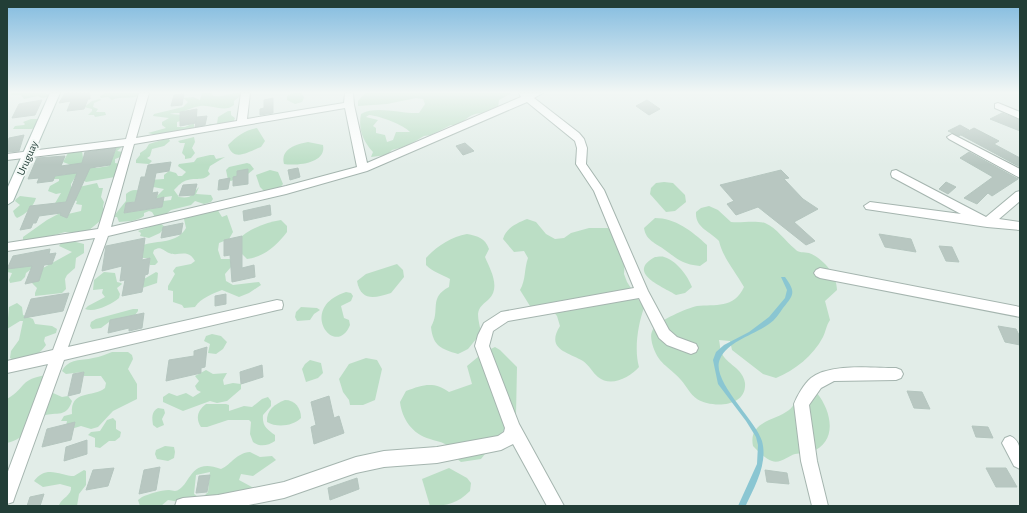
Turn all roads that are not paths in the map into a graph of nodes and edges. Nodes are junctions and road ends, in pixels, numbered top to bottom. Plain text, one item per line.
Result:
1 (45, 117) edge
2 (136, 117) edge
3 (243, 117) edge
4 (278, 117) edge
5 (352, 117) edge
6 (478, 117) edge
7 (552, 117) edge
8 (242, 123) junction
9 (952, 137) dead end
10 (128, 142) junction
11 (29, 154) junction
12 (7, 157) edge
13 (363, 170) junction
14 (896, 174) dead end
15 (1020, 174) edge
16 (1020, 195) edge
17 (7, 201) edge
18 (870, 206) dead end
19 (987, 223) junction
20 (1020, 226) edge
21 (103, 233) junction
22 (7, 247) edge
23 (820, 273) dead end
24 (642, 292) junction
25 (277, 305) dead end
26 (1020, 312) edge
27 (691, 348) dead end
28 (57, 357) junction
29 (7, 367) edge
30 (896, 374) dead end
31 (513, 428) junction
32 (1010, 443) dead end
33 (1020, 461) edge
34 (7, 496) edge
35 (183, 506) edge
36 (556, 506) edge
37 (820, 506) edge

1 - 11 street, Uruguay
2 - 10 street
3 - 8 street
4 - 8 street
5 - 13 street
6 - 13 street
7 - 24 street
8 - 10 street
9 - 15 street
10 - 11 street
10 - 21 street
11 - 12 street
11 - 17 street, Uruguay
13 - 21 street
14 - 19 street
16 - 19 street
18 - 19 street
19 - 20 street
21 - 22 street
21 - 28 street
23 - 26 street
24 - 27 street
24 - 31 street
25 - 28 street
28 - 29 street
28 - 34 street
30 - 37 street
31 - 35 street
31 - 36 street
32 - 33 street

